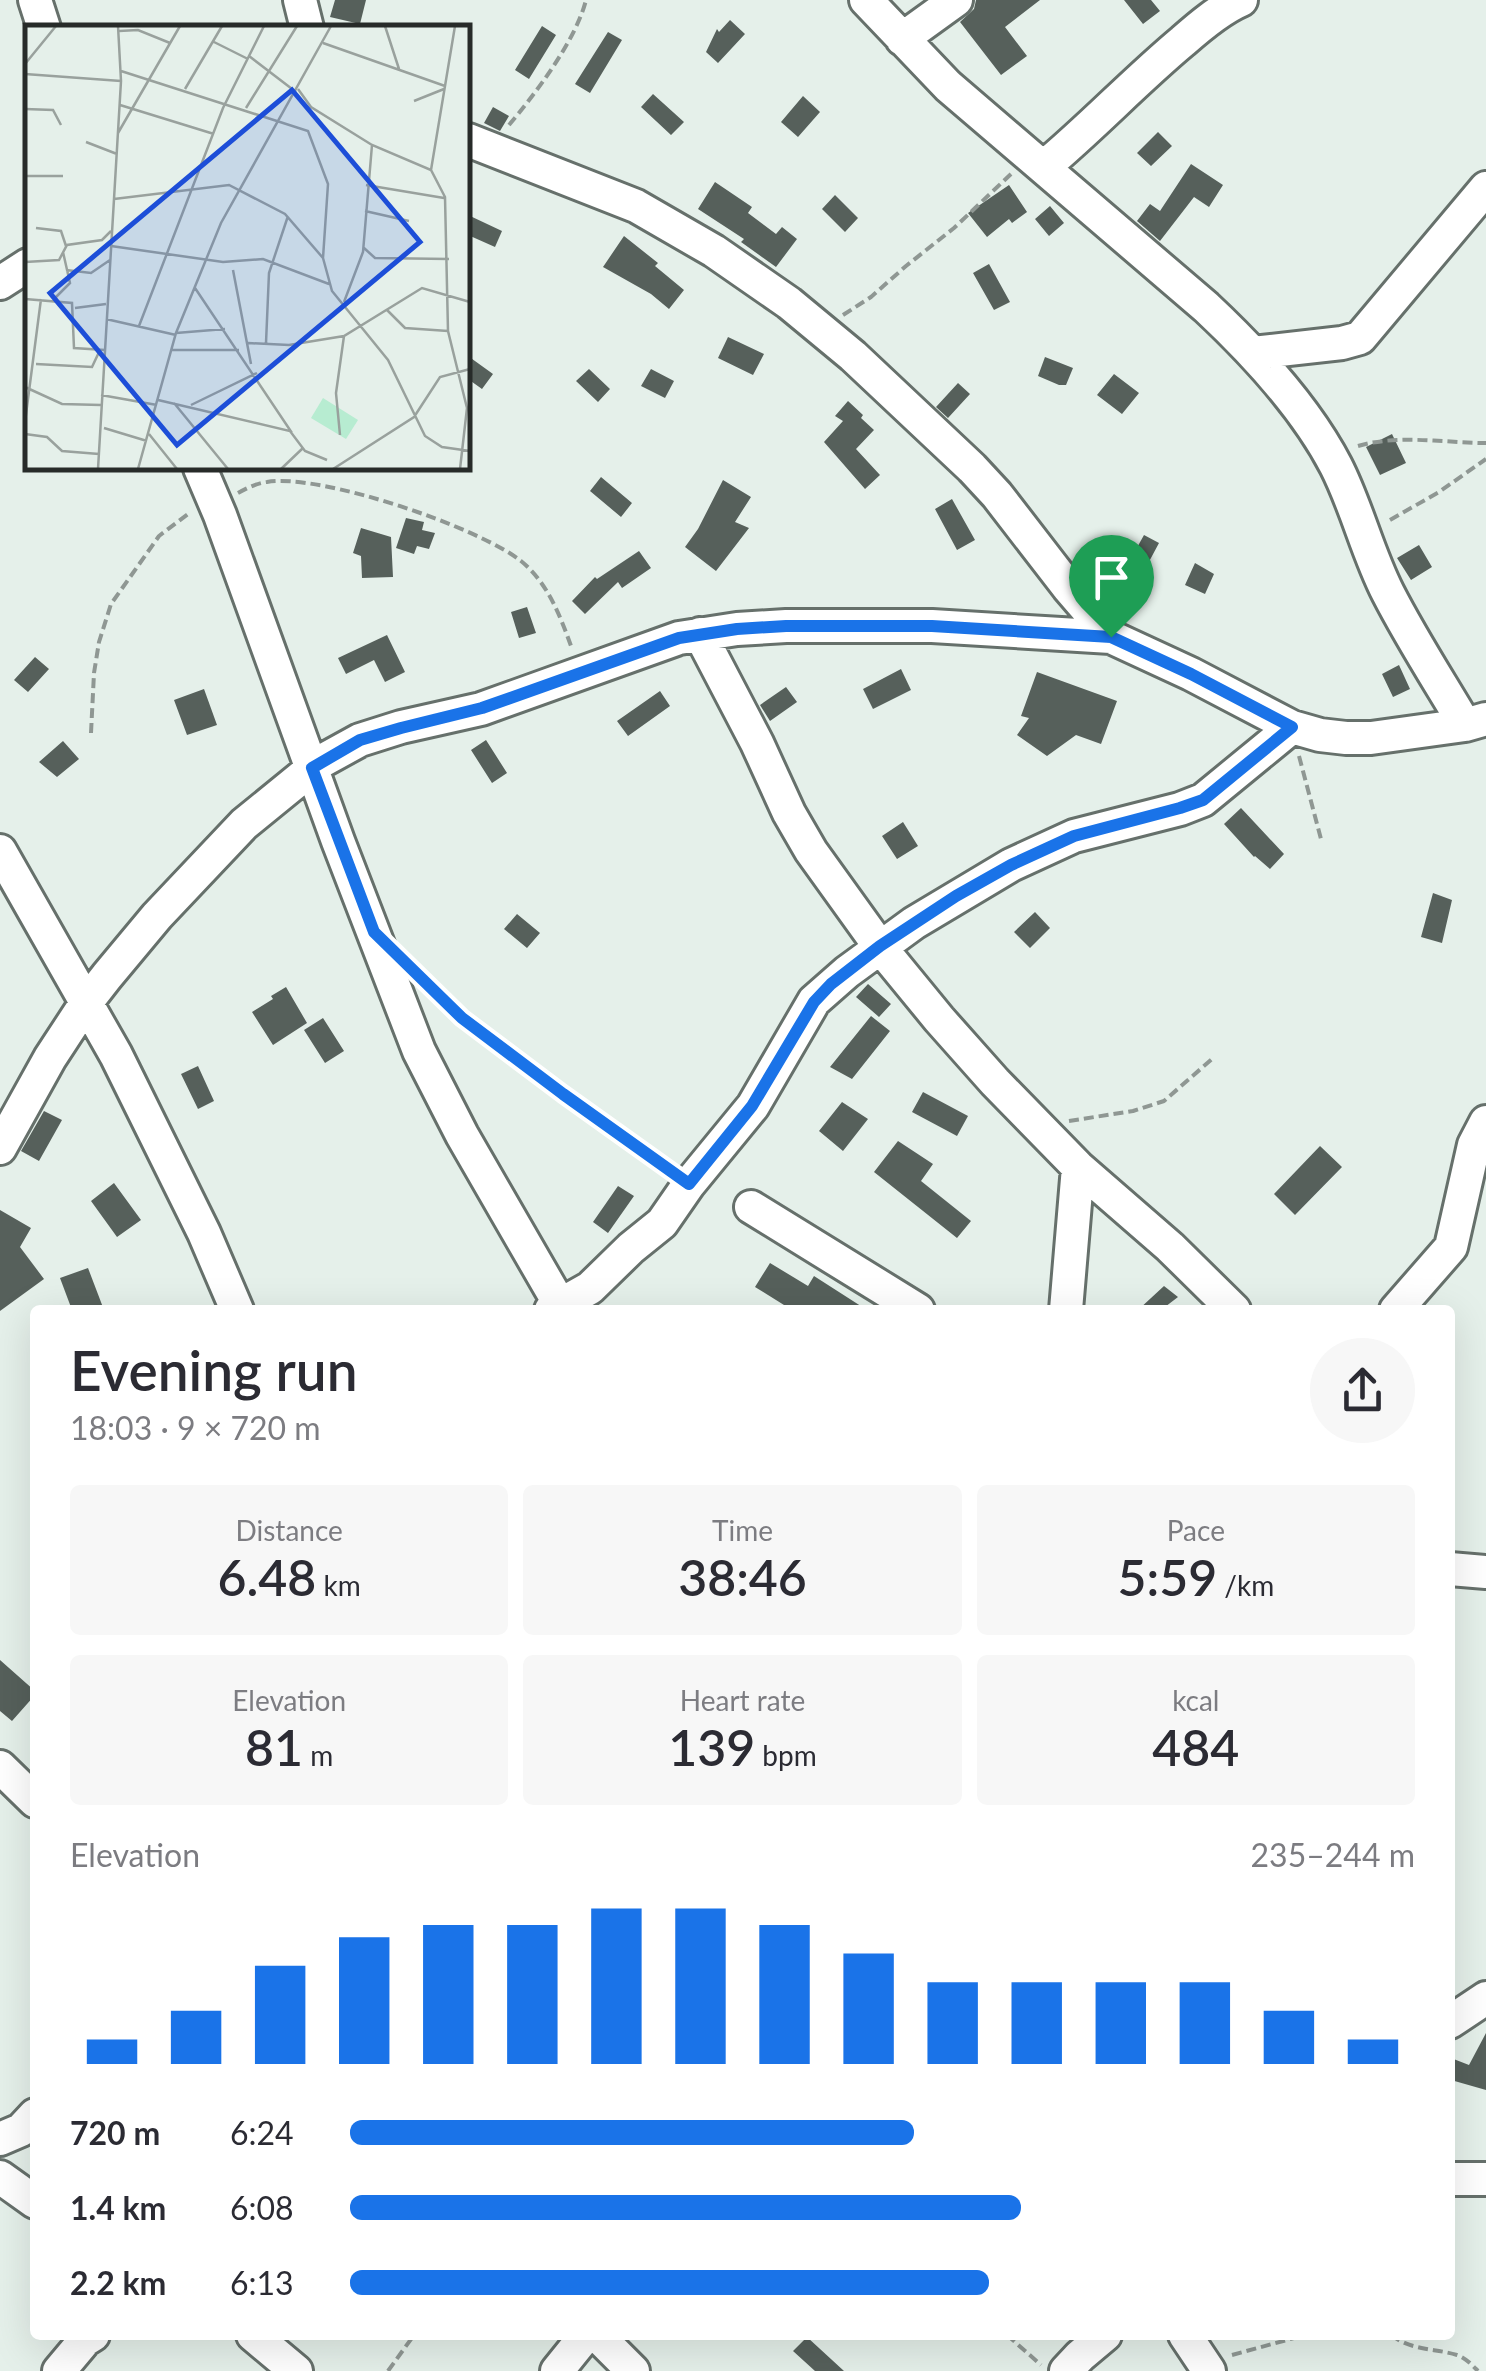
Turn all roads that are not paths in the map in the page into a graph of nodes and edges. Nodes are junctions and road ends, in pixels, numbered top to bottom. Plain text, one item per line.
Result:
1 (35, 0) edge
2 (300, 0) edge
3 (866, 0) edge
4 (956, 0) edge
5 (1240, 0) edge
6 (43, 25) edge
7 (306, 25) edge
8 (902, 39) junction
9 (478, 144) edge
10 (1036, 161) junction
11 (1486, 188) edge
12 (25, 267) edge
13 (0, 283) edge
14 (1254, 353) junction
15 (201, 470) edge
16 (700, 634) junction
17 (1111, 637) junction
18 (1476, 722) edge
19 (1292, 727) junction
20 (312, 768) junction
21 (0, 851) edge
22 (880, 946) junction
23 (86, 1002) junction
24 (1486, 1122) edge
25 (0, 1148) edge
26 (1078, 1167) junction
27 (751, 1207) dead end
28 (235, 1305) edge
29 (556, 1305) edge
30 (563, 1305) edge
31 (910, 1305) edge
32 (1066, 1305) edge
33 (1229, 1305) edge
34 (1400, 1305) edge
35 (1486, 1998) edge
36 (1455, 2019) edge
37 (30, 2120) edge
38 (0, 2140) edge
39 (0, 2177) edge
40 (1486, 2178) edge
41 (1455, 2179) edge
42 (30, 2198) edge
43 (68, 2340) edge
44 (85, 2340) edge
45 (259, 2340) edge
46 (1099, 2340) edge
47 (579, 2353) edge
48 (58, 2371) edge
49 (296, 2371) edge
50 (633, 2371) edge
51 (1066, 2371) edge

1 - 6 street
2 - 7 street
3 - 8 street
4 - 8 street
5 - 10 street
8 - 10 street
9 - 17 street
10 - 14 street
11 - 14 street
12 - 13 street
14 - 18 street
15 - 20 street
16 - 17 street
16 - 20 street
16 - 22 street
17 - 19 street
18 - 19 street
19 - 22 street
20 - 23 street
20 - 29 street
21 - 23 street
22 - 26 street
22 - 30 street
23 - 25 street
23 - 28 street
24 - 34 street
26 - 32 street
26 - 33 street
27 - 31 street
35 - 36 street
37 - 38 street
39 - 42 street
40 - 41 street
43 - 48 street
44 - 48 street
45 - 49 street
46 - 51 street
47 - 50 street

